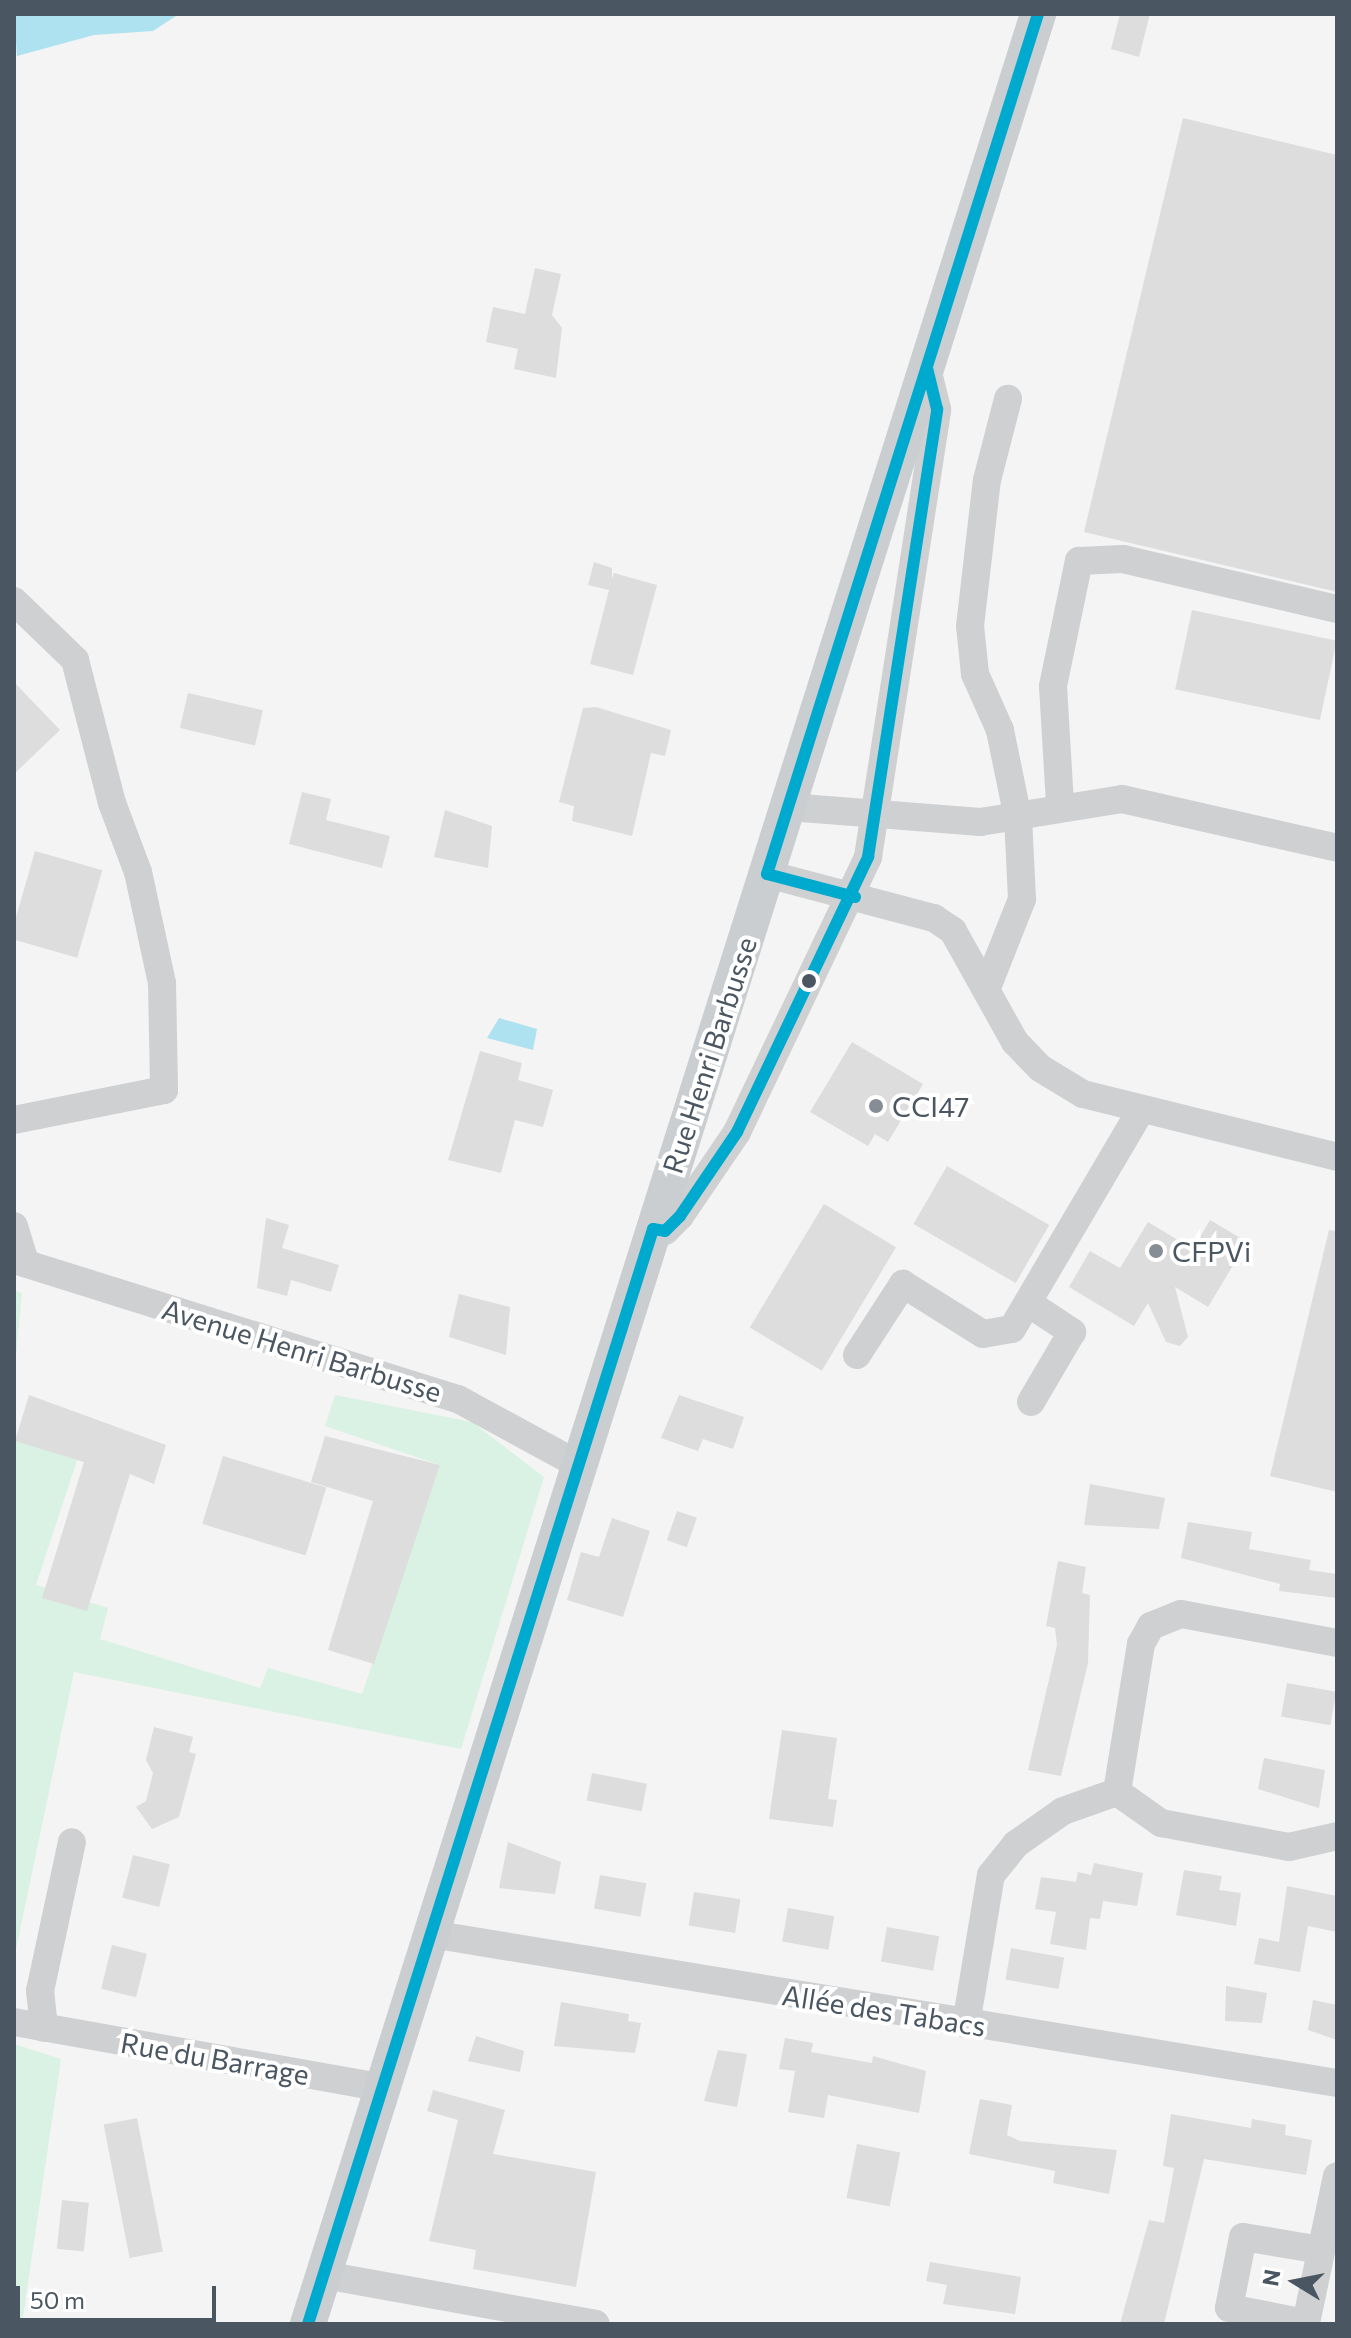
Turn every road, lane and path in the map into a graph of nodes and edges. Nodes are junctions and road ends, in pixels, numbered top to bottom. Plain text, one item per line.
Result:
1 (1038, 14) edge
2 (927, 368) junction
3 (1008, 399) dead end
4 (14, 601) edge
5 (1337, 609) edge
6 (1060, 804) junction
7 (789, 807) junction
8 (877, 817) junction
9 (1018, 818) junction
10 (1337, 848) edge
11 (767, 874) junction
12 (855, 897) junction
13 (986, 990) junction
14 (1141, 1110) junction
15 (14, 1120) edge
16 (1337, 1157) edge
17 (14, 1226) edge
18 (653, 1229) junction
19 (19, 1262) edge
20 (1028, 1303) junction
21 (857, 1355) dead end
22 (1031, 1402) dead end
23 (579, 1465) junction
24 (1337, 1643) edge
25 (1117, 1792) junction
26 (1337, 1836) edge
27 (72, 1842) dead end
28 (431, 1934) junction
29 (14, 2022) edge
30 (966, 2024) junction
31 (44, 2028) junction
32 (1337, 2083) edge
33 (385, 2088) junction
34 (1337, 2176) edge
35 (1321, 2250) dead end
36 (324, 2275) junction
37 (308, 2324) edge
38 (596, 2324) edge

1 - 2 main road, Rue Henri Barbusse
2 - 7 main road, Rue Henri Barbusse
2 - 8 street
3 - 9 street
4 - 15 street
5 - 6 street
6 - 9 street
6 - 10 street
7 - 8 street
7 - 11 main road, Rue Henri Barbusse
8 - 9 street
8 - 12 street
9 - 13 street
11 - 12 street
11 - 18 main road, Rue Henri Barbusse
12 - 13 street
12 - 18 street
13 - 14 street
14 - 16 street
14 - 20 street
17 - 19 street
18 - 23 main road, Rue Henri Barbusse
19 - 23 street, Avenue Henri Barbusse
20 - 21 street
20 - 22 street
23 - 28 main road, Rue Henri Barbusse
24 - 25 street
25 - 26 street
25 - 30 street
27 - 31 street
28 - 30 street, Allée des Tabacs
28 - 33 main road, Rue Henri Barbusse
29 - 31 street, Rue du Barrage
30 - 32 street, Allée des Tabacs
31 - 33 street, Rue du Barrage
33 - 36 main road, Rue Henri Barbusse
34 - 35 street
36 - 37 main road, Rue Henri Barbusse
36 - 38 street

